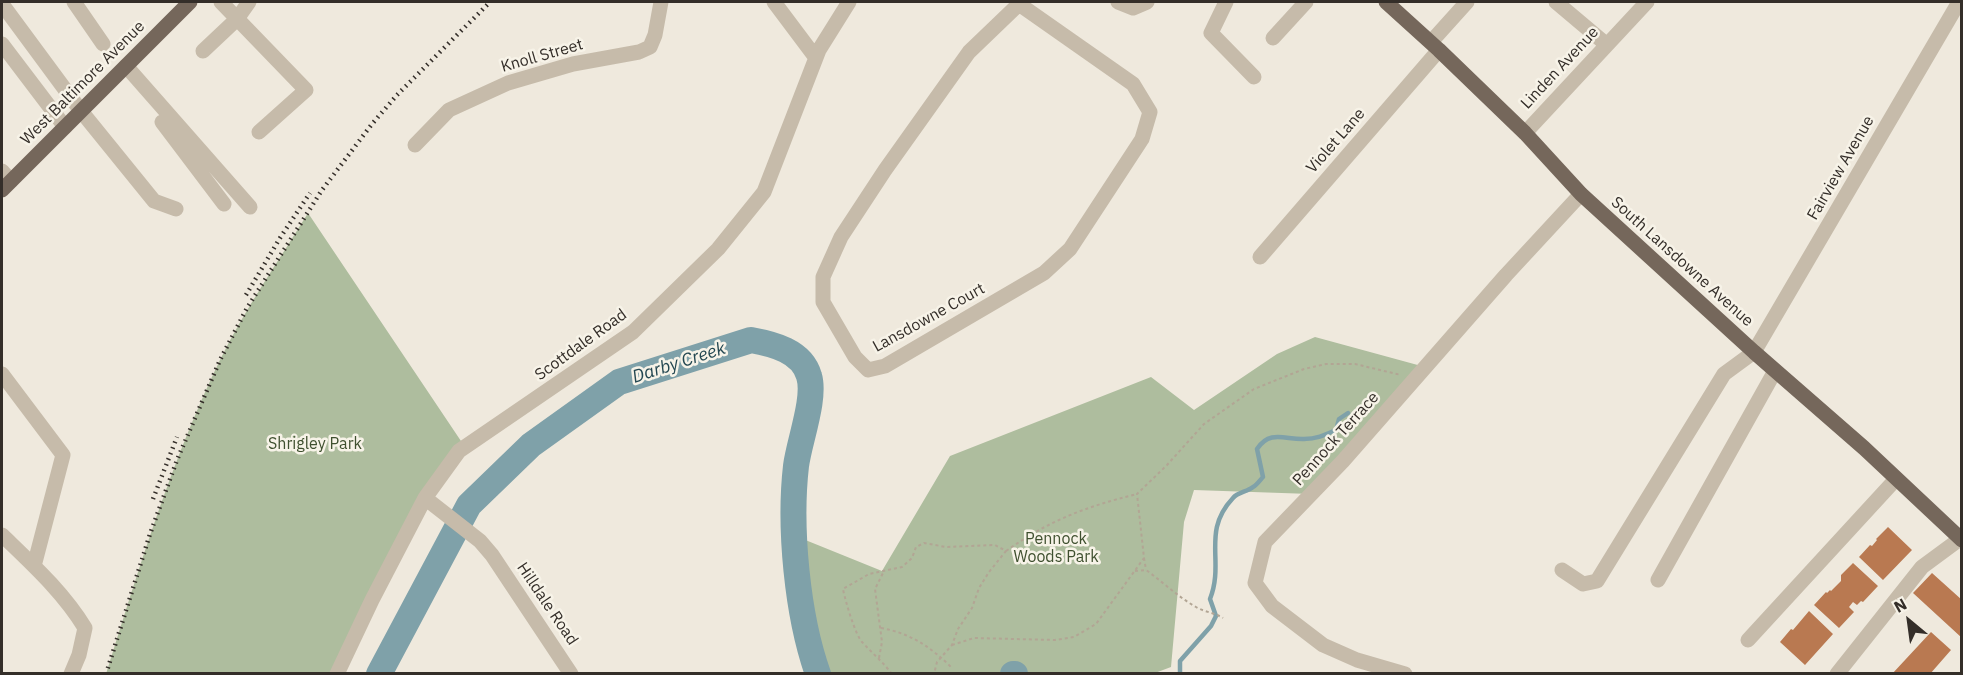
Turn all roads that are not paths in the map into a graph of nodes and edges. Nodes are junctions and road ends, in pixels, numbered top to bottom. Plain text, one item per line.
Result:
1 (74, 2) edge
2 (188, 2) edge
3 (220, 2) edge
4 (249, 2) edge
5 (661, 2) edge
6 (774, 2) edge
7 (849, 2) edge
8 (1118, 2) edge
9 (1147, 2) edge
10 (1226, 2) edge
11 (1306, 2) edge
12 (1386, 2) edge
13 (1467, 2) edge
14 (1556, 2) edge
15 (1647, 2) edge
16 (1959, 2) edge
17 (1020, 3) edge
18 (2, 4) edge
19 (237, 19) junction
20 (1273, 38) dead end
21 (2, 44) edge
22 (102, 44) dead end
23 (1607, 45) junction
24 (1435, 46) junction
25 (203, 51) dead end
26 (816, 58) junction
27 (122, 70) junction
28 (1254, 77) dead end
29 (81, 111) junction
30 (65, 127) junction
31 (259, 132) dead end
32 (1525, 133) junction
33 (415, 145) dead end
34 (5, 180) edge
35 (1581, 194) junction
36 (224, 204) dead end
37 (250, 207) dead end
38 (176, 209) dead end
39 (1260, 257) dead end
40 (1754, 352) junction
41 (1775, 371) junction
42 (2, 374) edge
43 (1896, 479) junction
44 (429, 502) junction
45 (2, 535) edge
46 (1961, 539) edge
47 (34, 566) junction
48 (1562, 570) dead end
49 (1658, 580) dead end
50 (1748, 640) dead end
51 (71, 674) edge
52 (336, 674) edge
53 (571, 674) edge
54 (1406, 674) edge
55 (1837, 674) edge

1 - 22 street
2 - 27 main road, West Baltimore Avenue
3 - 19 street
4 - 19 street
5 - 33 street, Knoll Street
6 - 26 street
7 - 26 street, Scottdale Road
8 - 9 street
10 - 28 street
11 - 20 street
12 - 24 main road, South Lansdowne Avenue
13 - 24 street, Violet Lane
14 - 23 street
15 - 23 street, Linden Avenue
16 - 40 street, Fairview Avenue
17 - 17 street, Lansdowne Court
18 - 29 street
19 - 25 street
19 - 31 street
21 - 30 street
23 - 32 street, Linden Avenue
24 - 32 main road, South Lansdowne Avenue
24 - 39 street, Violet Lane
26 - 44 street, Scottdale Road
27 - 29 main road, West Baltimore Avenue
27 - 36 street
27 - 37 street
29 - 30 main road, West Baltimore Avenue
29 - 38 street
30 - 34 main road, West Baltimore Avenue
32 - 35 main road, South Lansdowne Avenue
35 - 40 main road, South Lansdowne Avenue
35 - 54 street, Pennock Terrace
40 - 41 main road, South Lansdowne Avenue
40 - 48 street
41 - 43 main road, South Lansdowne Avenue
41 - 49 street
42 - 47 street
43 - 46 main road, South Lansdowne Avenue
43 - 50 street
44 - 52 street, Scottdale Road
44 - 53 street, Hilldale Road
45 - 47 street
46 - 55 street
47 - 51 street

